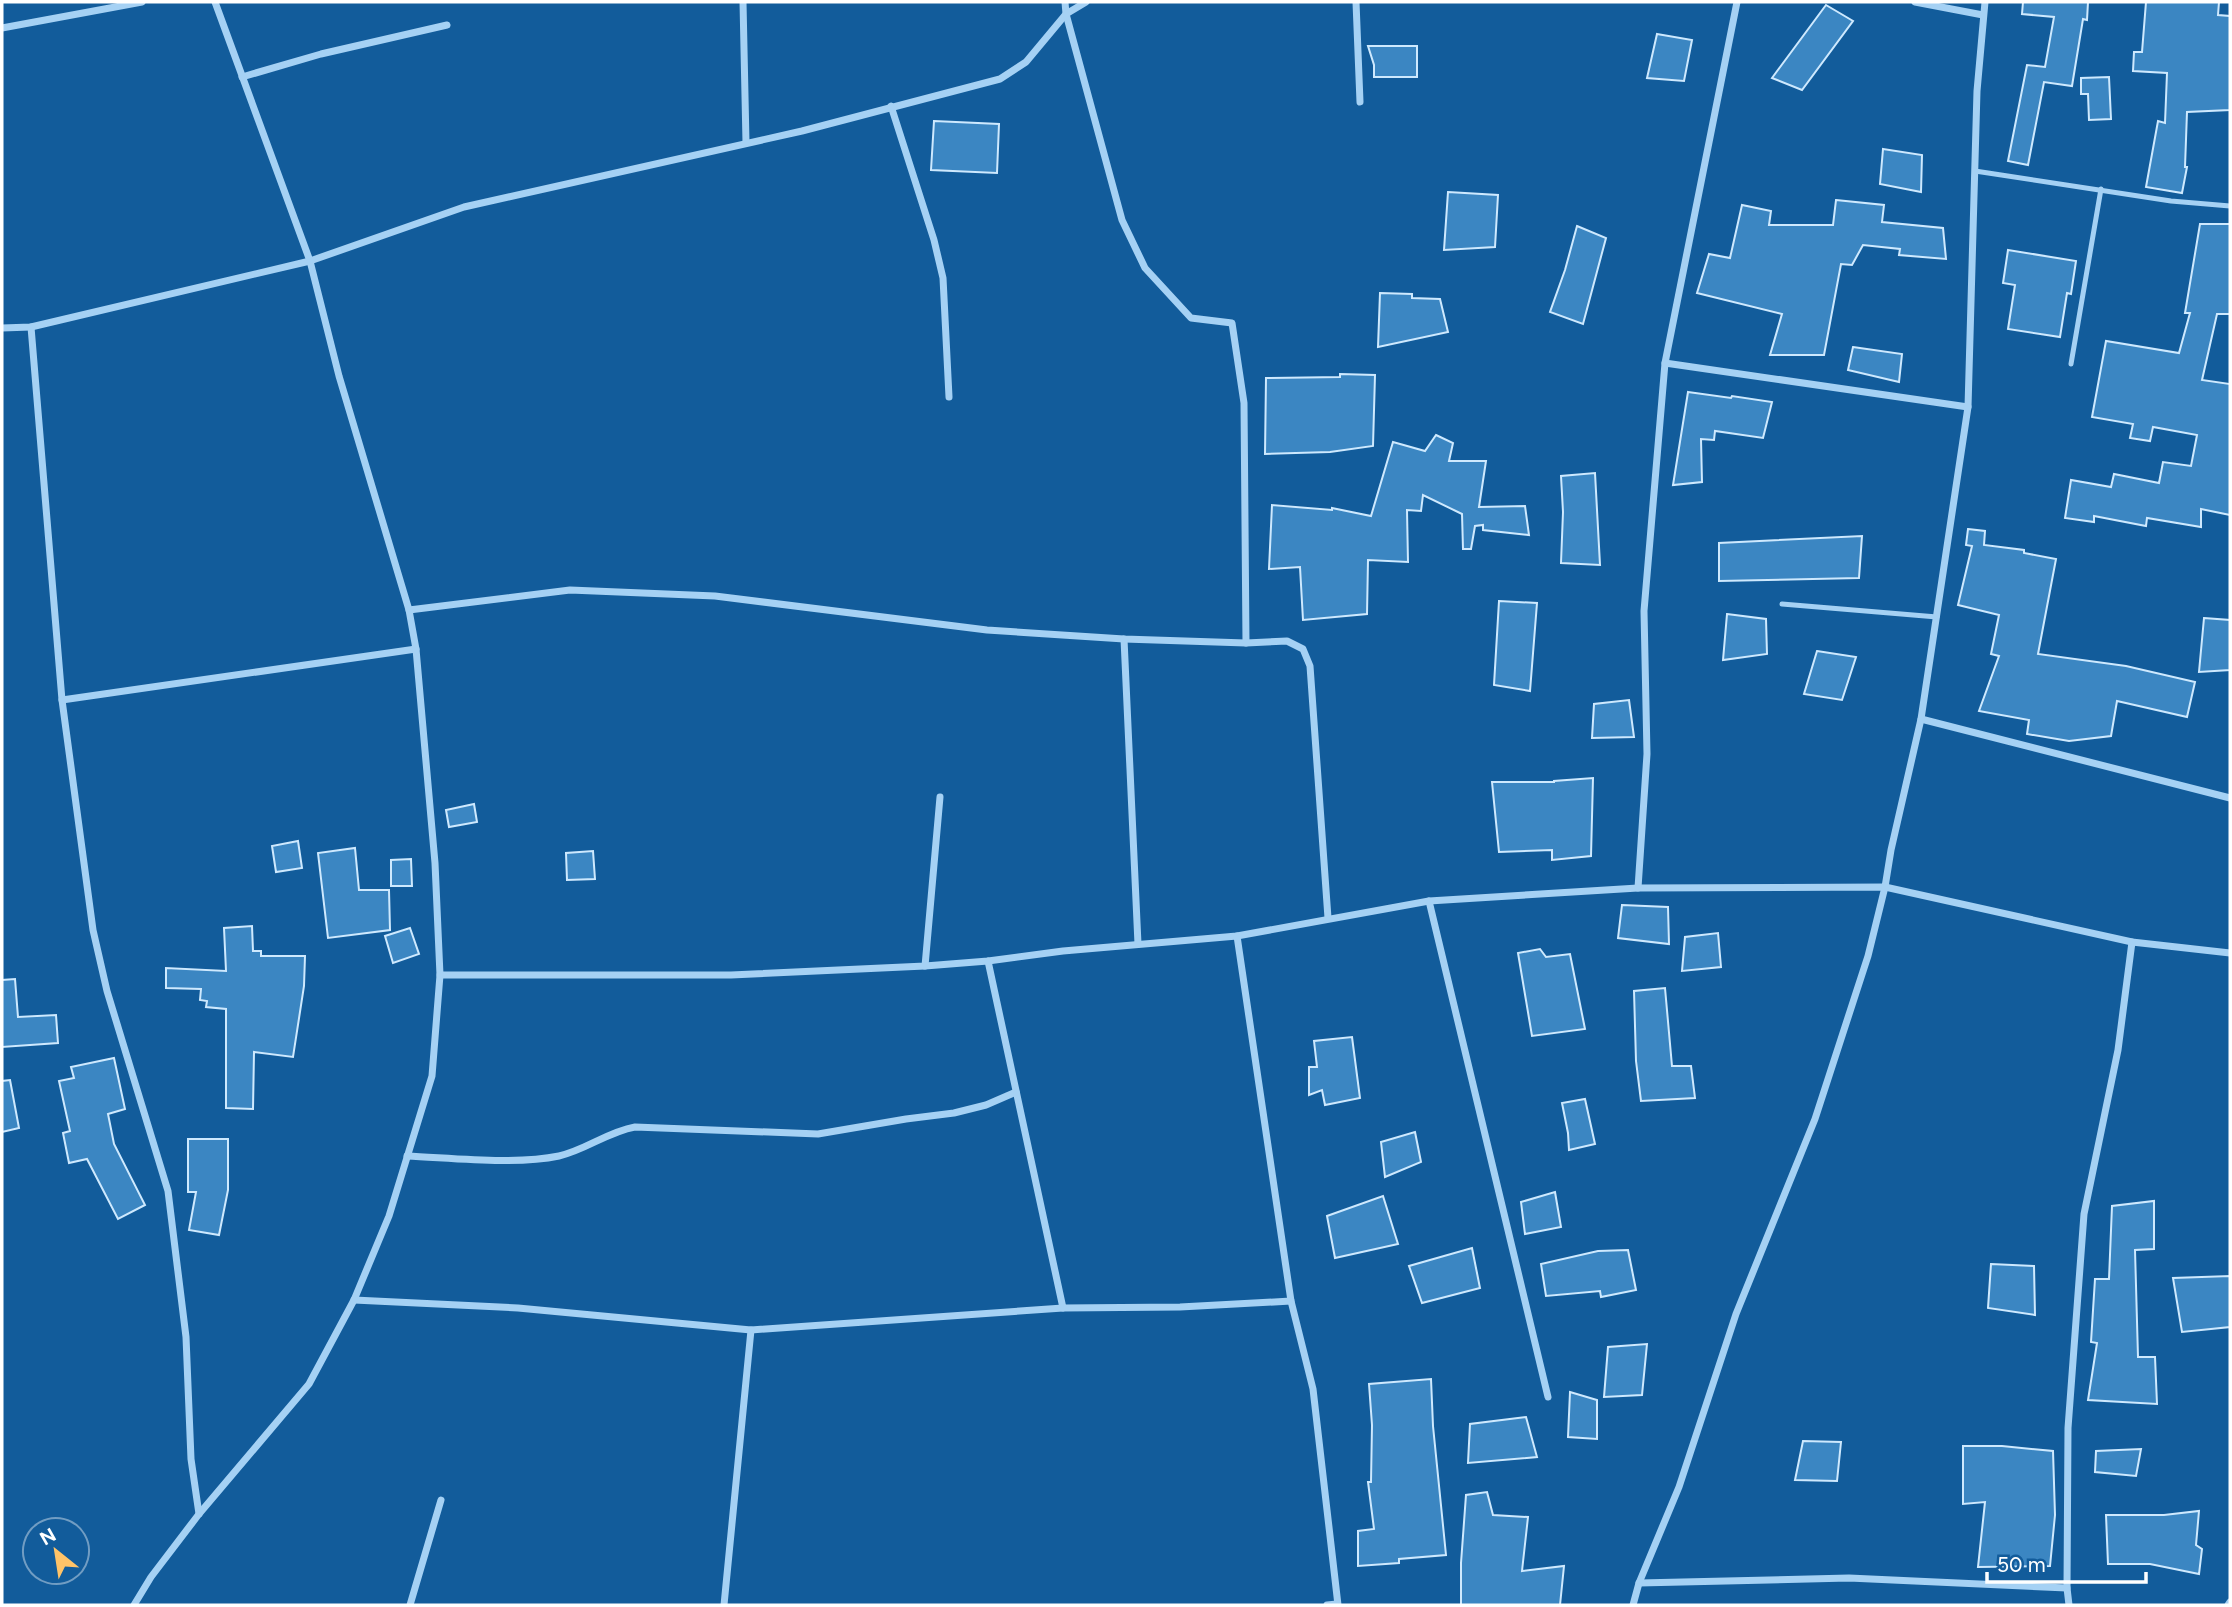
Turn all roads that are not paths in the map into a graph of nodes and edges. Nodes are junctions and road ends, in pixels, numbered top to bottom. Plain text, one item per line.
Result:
1 (142, 2) edge
2 (215, 2) edge
3 (743, 2) edge
4 (1065, 2) edge
5 (1086, 2) edge
6 (1356, 2) edge
7 (1737, 2) edge
8 (1915, 2) edge
9 (1984, 2) edge
10 (1066, 14) junction
11 (1983, 15) junction
12 (447, 25) dead end
13 (2, 27) edge
14 (242, 77) junction
15 (1360, 102) dead end
16 (891, 106) junction
17 (746, 143) junction
18 (1975, 171) junction
19 (2101, 189) junction
20 (2230, 206) edge
21 (310, 261) junction
22 (31, 327) junction
23 (2, 328) edge
24 (1665, 363) junction
25 (2071, 364) dead end
26 (949, 397) dead end
27 (1968, 407) junction
28 (1782, 604) dead end
29 (409, 610) junction
30 (1937, 617) junction
31 (1124, 639) junction
32 (1246, 643) junction
33 (416, 649) junction
34 (62, 700) junction
35 (1922, 719) junction
36 (940, 797) dead end
37 (2230, 798) edge
38 (1885, 887) junction
39 (1638, 888) junction
40 (1429, 901) junction
41 (1328, 918) junction
42 (1237, 936) junction
43 (2132, 942) junction
44 (1138, 944) junction
45 (2230, 953) edge
46 (988, 961) junction
47 (925, 967) junction
48 (440, 975) junction
49 (1016, 1092) junction
50 (407, 1156) junction
51 (354, 1300) junction
52 (1291, 1301) junction
53 (1063, 1308) junction
54 (751, 1330) junction
55 (1548, 1397) dead end
56 (441, 1500) dead end
57 (199, 1514) junction
58 (1639, 1584) junction
59 (2067, 1588) junction
60 (134, 1605) edge
61 (410, 1605) edge
62 (724, 1605) edge
63 (1326, 1605) edge
64 (1337, 1605) edge
65 (1633, 1605) edge
66 (2068, 1605) edge

1 - 13 street
2 - 14 street
3 - 17 street
4 - 10 street
5 - 10 street
6 - 15 street
7 - 24 street
8 - 11 street
9 - 11 street
10 - 16 street
10 - 32 street
11 - 18 street
12 - 14 street
14 - 21 street
16 - 17 street
16 - 26 street
17 - 21 street
18 - 19 lane
18 - 27 street
19 - 20 lane
19 - 25 lane
21 - 22 street
21 - 29 street
22 - 23 street
22 - 34 street
24 - 27 street
24 - 39 street
27 - 30 street
28 - 30 lane
29 - 31 street
29 - 33 street
30 - 35 street
31 - 32 street
31 - 44 street
32 - 41 street
33 - 34 street
33 - 48 street
34 - 57 street
35 - 37 street
35 - 38 street
36 - 47 street
38 - 39 street
38 - 43 street
38 - 58 street
39 - 40 street
40 - 41 street
40 - 55 street
41 - 42 street
42 - 44 street
42 - 52 street
43 - 45 street
43 - 59 street
44 - 46 street
46 - 47 street
46 - 49 street
47 - 48 street
48 - 50 street
49 - 50 street
49 - 53 street
50 - 51 street
51 - 54 street
51 - 57 street
52 - 53 street
52 - 64 street
53 - 54 street
54 - 62 street
56 - 61 street
57 - 60 street
58 - 59 street
58 - 65 street
59 - 66 street
63 - 64 street

